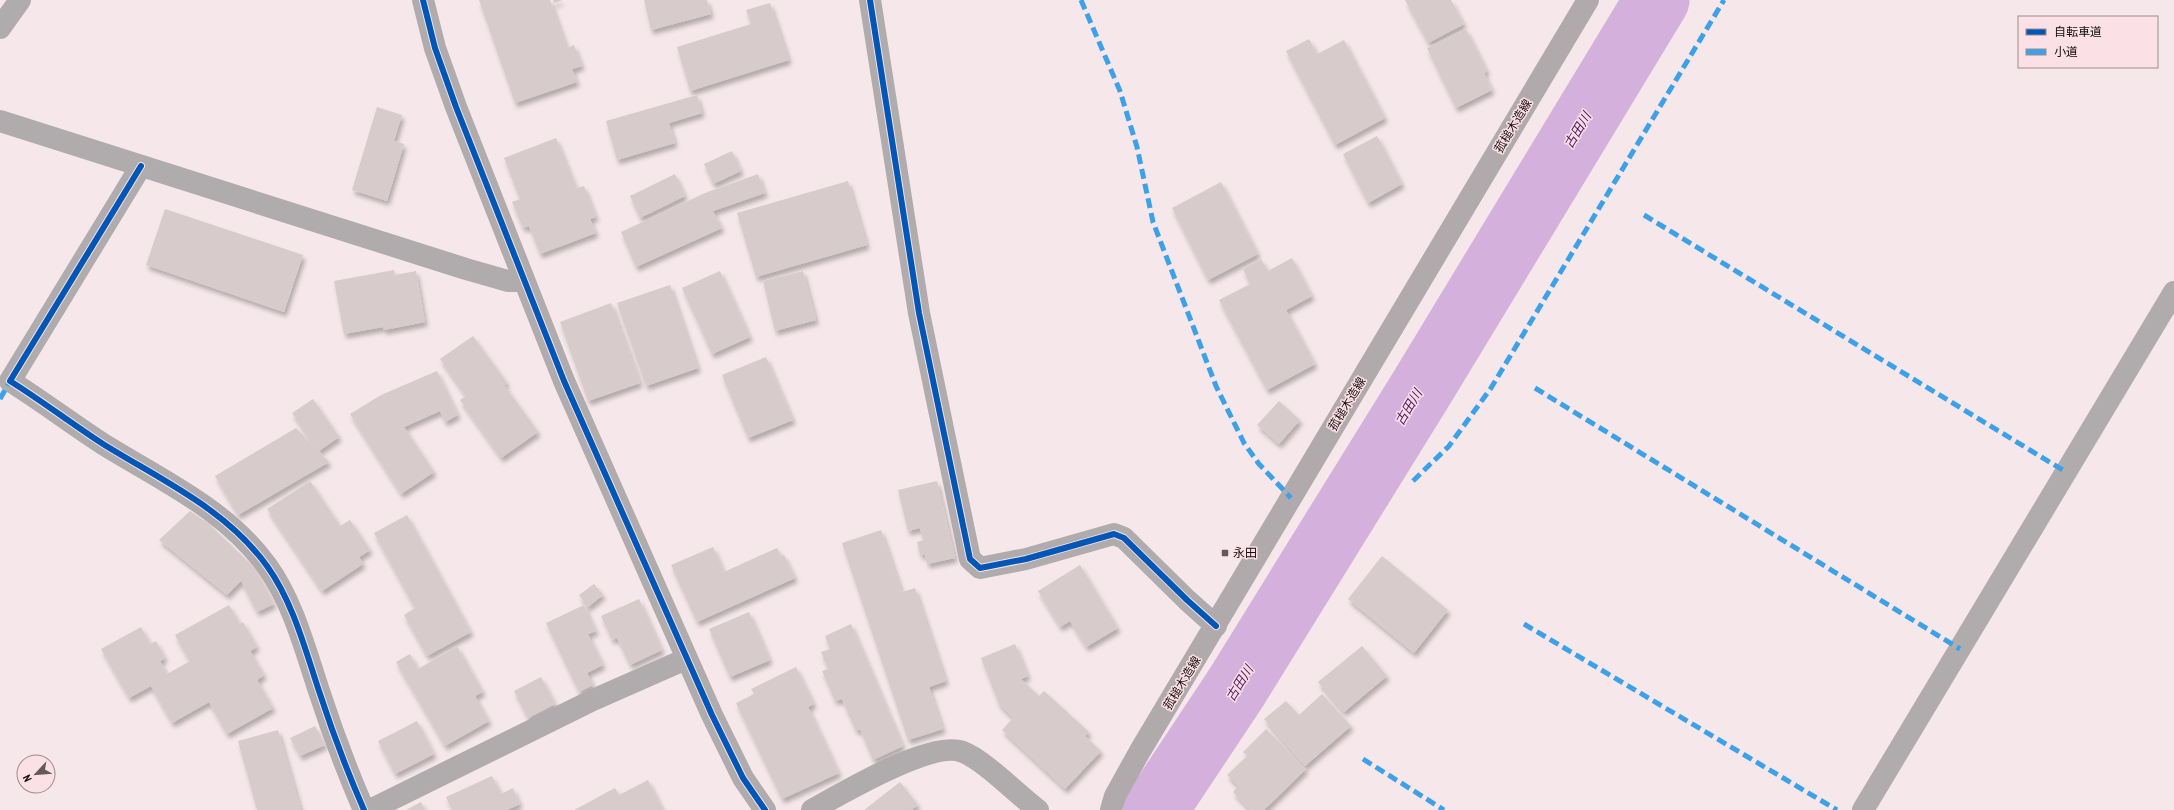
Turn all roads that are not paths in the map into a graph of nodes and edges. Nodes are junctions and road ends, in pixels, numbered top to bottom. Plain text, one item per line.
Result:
1 (20, 0) edge
2 (423, 0) edge
3 (870, 0) edge
4 (1588, 0) edge
5 (0, 28) edge
6 (0, 121) edge
7 (141, 166) junction
8 (524, 281) junction
9 (2174, 292) edge
10 (1216, 626) junction
11 (686, 659) junction
12 (364, 810) edge
13 (370, 810) edge
14 (765, 810) edge
15 (812, 810) edge
16 (1038, 810) edge
17 (1111, 810) edge
18 (1863, 810) edge

1 - 5 street
2 - 8 street
3 - 10 street
4 - 10 main road, 菰槌木造線
6 - 7 street
7 - 8 street
7 - 12 street
8 - 11 street
9 - 18 street
10 - 17 main road, 菰槌木造線
11 - 13 street
11 - 14 street
15 - 16 street

